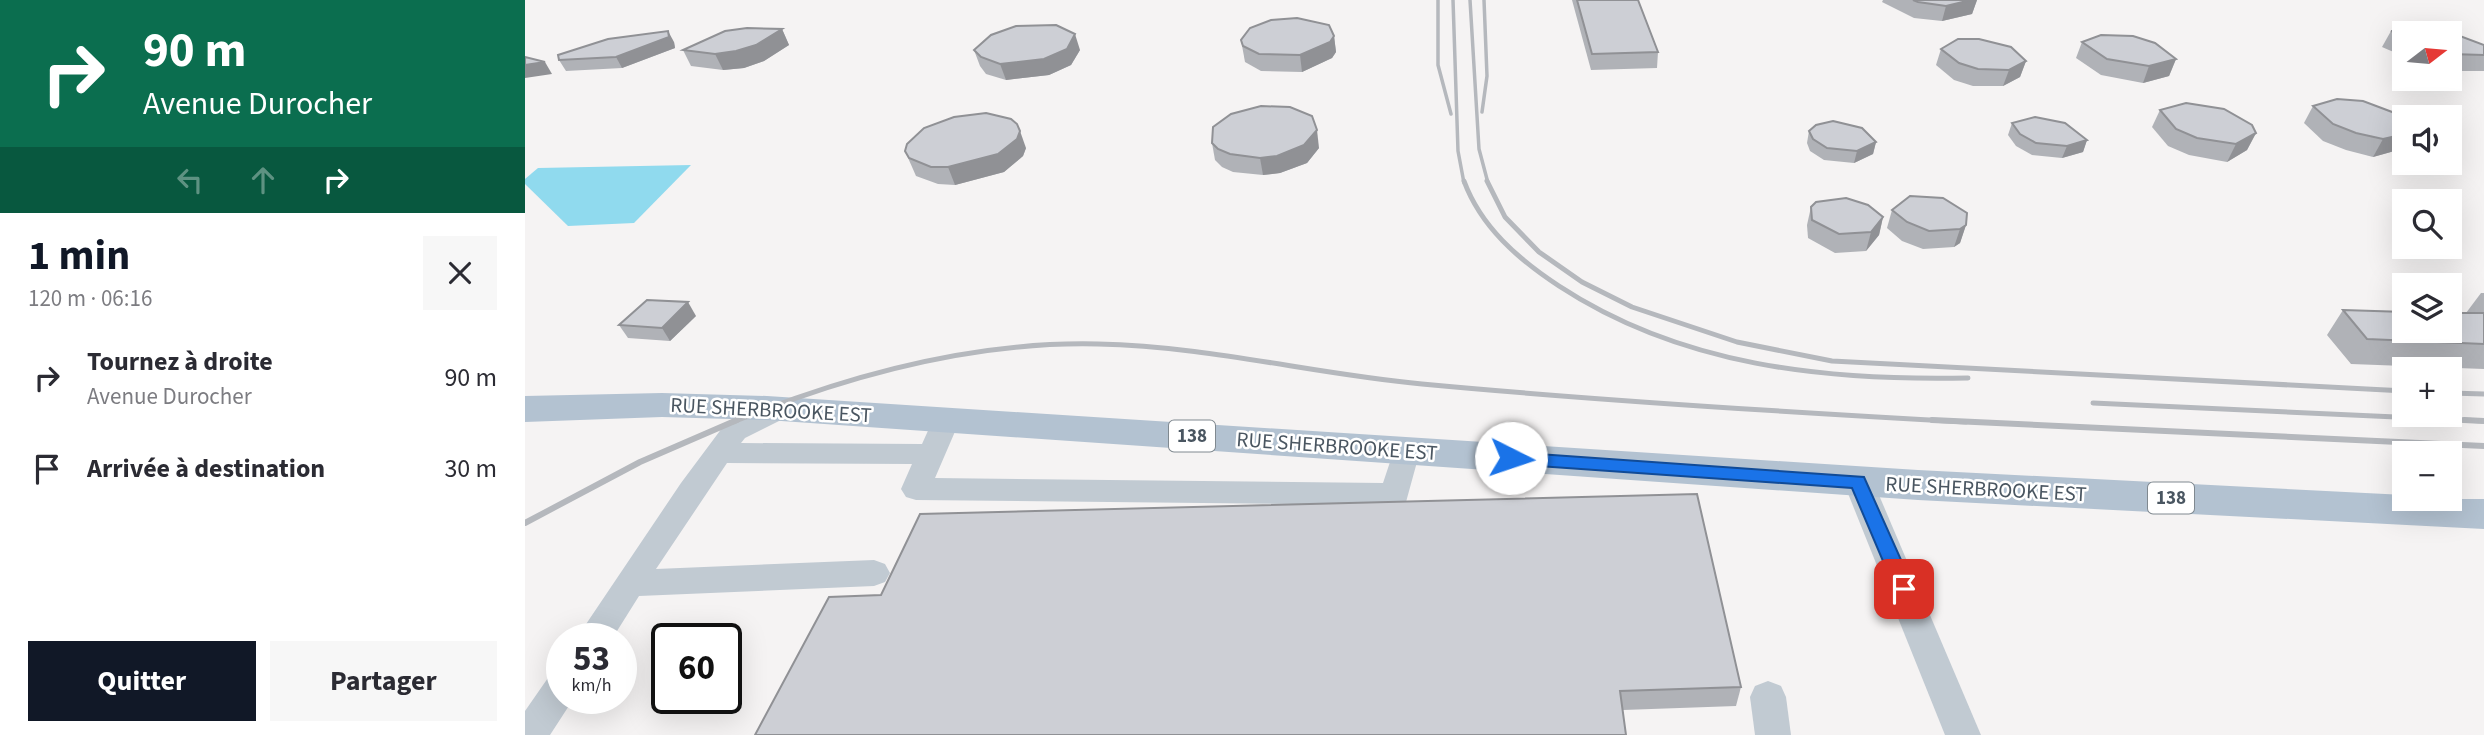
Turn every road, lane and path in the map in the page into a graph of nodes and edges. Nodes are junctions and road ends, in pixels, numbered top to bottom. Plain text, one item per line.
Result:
1 (525, 409) edge
2 (779, 409) junction
3 (946, 420) junction
4 (1406, 451) junction
5 (720, 453) junction
6 (932, 454) junction
7 (1858, 481) junction
8 (2483, 516) edge
9 (874, 573) dead end
10 (630, 583) junction
11 (604, 623) edge
12 (1768, 697) dead end
13 (546, 710) edge
14 (529, 735) edge
15 (1773, 735) edge
16 (1963, 735) edge

1 - 2 main road, RUE SHERBROOKE EST / 138
2 - 3 main road, RUE SHERBROOKE EST / 138
2 - 5 street
3 - 4 main road, RUE SHERBROOKE EST / 138
3 - 6 lane
4 - 6 lane
4 - 7 main road, RUE SHERBROOKE EST / 138
5 - 6 lane
5 - 10 street
7 - 8 main road, RUE SHERBROOKE EST / 138
7 - 16 street
9 - 10 lane
10 - 11 street
12 - 15 lane
13 - 14 lane

